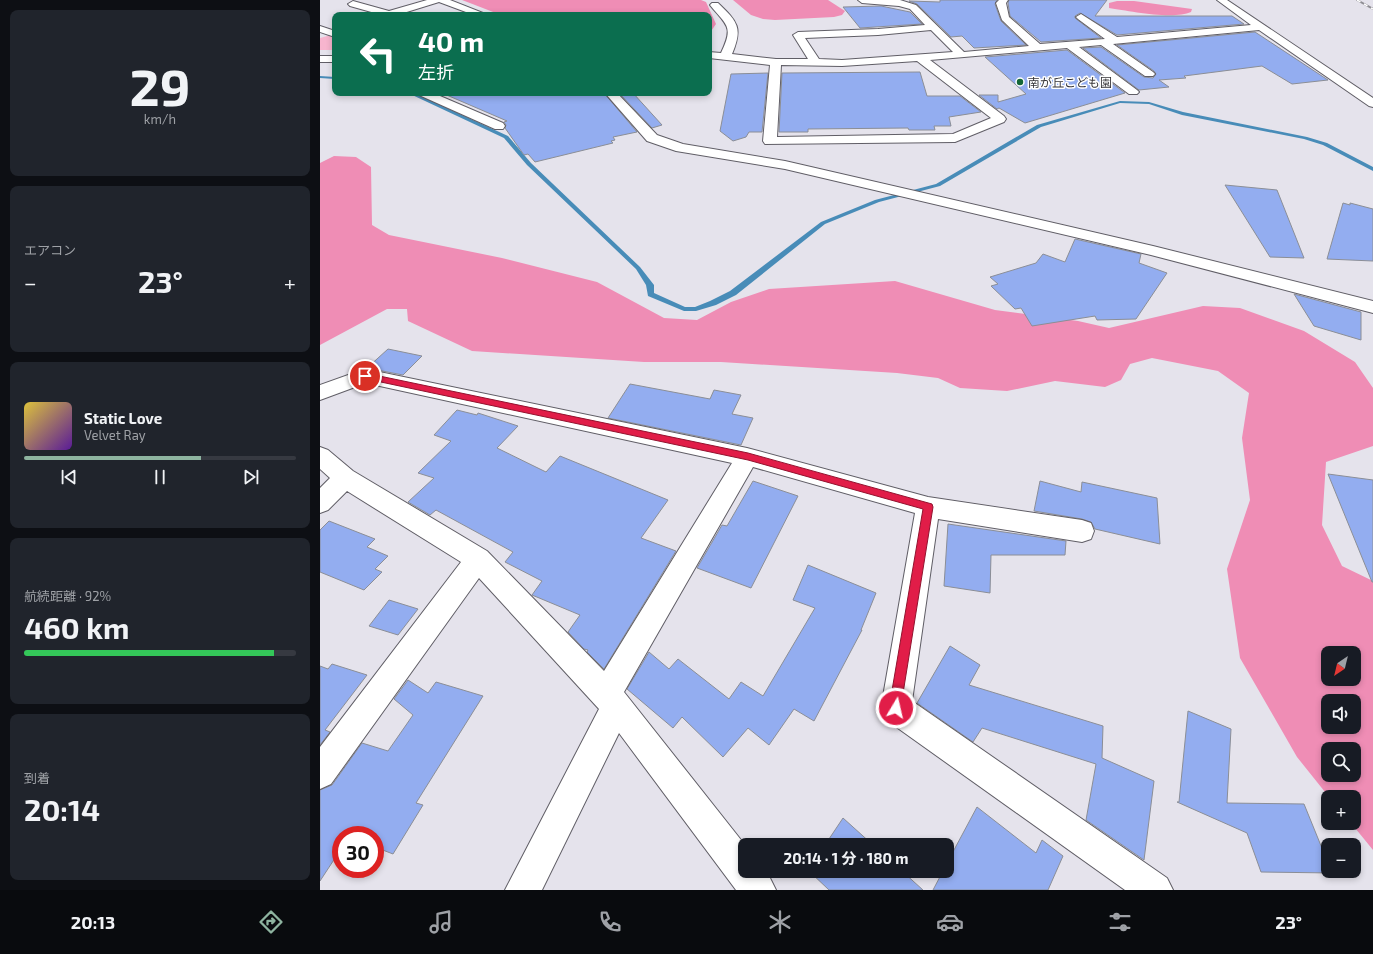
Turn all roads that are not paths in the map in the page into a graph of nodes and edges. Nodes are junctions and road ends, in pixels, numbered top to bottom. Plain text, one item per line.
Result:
1 (437, 0) edge
2 (441, 0) edge
3 (862, 0) edge
4 (1004, 0) edge
5 (1221, 0) edge
6 (353, 4) dead end
7 (716, 5) dead end
8 (380, 12) edge
9 (399, 12) edge
10 (475, 12) edge
11 (1081, 17) dead end
12 (933, 27) junction
13 (1261, 27) junction
14 (320, 29) edge
15 (332, 32) edge
16 (1115, 41) junction
17 (1104, 42) junction
18 (1070, 45) junction
19 (1037, 48) junction
20 (712, 55) edge
21 (961, 55) junction
22 (726, 57) junction
23 (920, 58) junction
24 (320, 59) edge
25 (332, 59) edge
26 (776, 62) junction
27 (816, 62) junction
28 (1149, 74) dead end
29 (1133, 92) dead end
30 (430, 96) edge
31 (614, 96) edge
32 (1373, 103) edge
33 (499, 126) dead end
34 (1373, 307) edge
35 (320, 393) edge
36 (320, 456) edge
37 (748, 457) junction
38 (345, 478) junction
39 (320, 503) edge
40 (928, 507) junction
41 (1082, 531) dead end
42 (478, 559) junction
43 (611, 700) junction
44 (320, 773) edge
45 (523, 890) edge
46 (758, 890) edge
47 (1155, 890) edge

1 - 9 street
2 - 10 street
3 - 12 street
4 - 19 street
5 - 13 street
6 - 8 street
7 - 22 street
11 - 16 street
12 - 21 street
12 - 27 street
13 - 16 street
13 - 32 street
14 - 15 street
16 - 17 street
17 - 18 street
17 - 28 street
18 - 19 street
18 - 29 street
19 - 21 street
20 - 22 street
21 - 23 street
22 - 26 street
23 - 26 street
23 - 27 street
24 - 25 street
26 - 27 street
30 - 33 street
31 - 34 street
35 - 37 street
36 - 38 street
37 - 40 street
37 - 43 street
38 - 39 street
38 - 42 street
40 - 41 street
40 - 47 street
42 - 43 street
42 - 44 street
43 - 45 street
43 - 46 street

